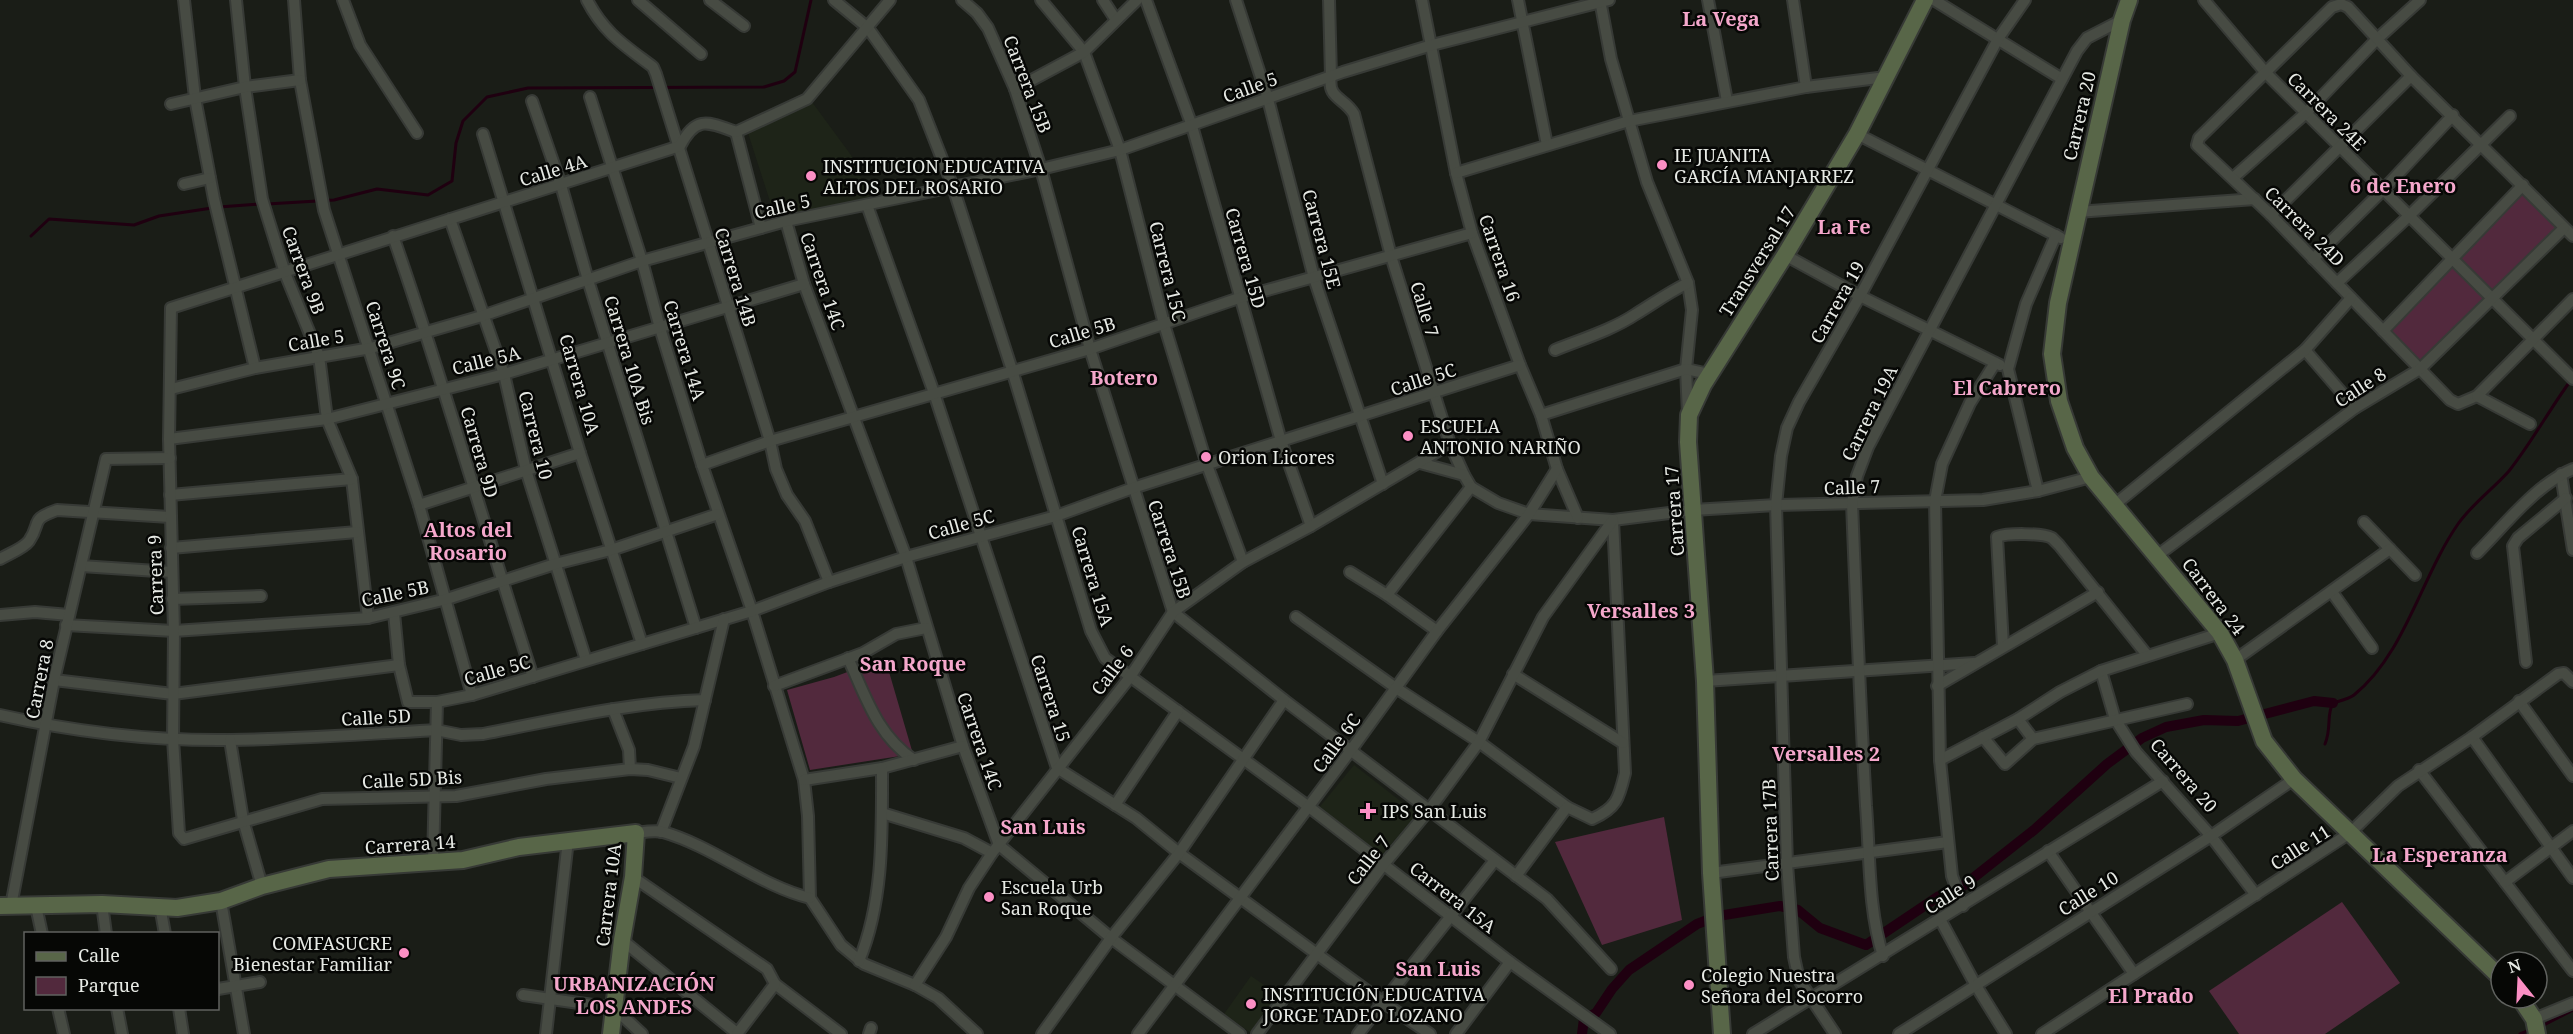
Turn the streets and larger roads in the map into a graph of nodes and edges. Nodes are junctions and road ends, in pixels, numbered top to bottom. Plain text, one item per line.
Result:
1 (184, 0) edge
2 (236, 0) edge
3 (294, 0) edge
4 (343, 0) edge
5 (587, 0) edge
6 (638, 0) edge
7 (710, 0) edge
8 (834, 0) edge
9 (890, 0) edge
10 (962, 0) edge
11 (1041, 0) edge
12 (1103, 0) edge
13 (1137, 0) edge
14 (1146, 0) edge
15 (1236, 0) edge
16 (1329, 0) edge
17 (1422, 0) edge
18 (1518, 0) edge
19 (1708, 0) edge
20 (1793, 0) edge
21 (1925, 0) edge
22 (1934, 0) edge
23 (2025, 0) edge
24 (2129, 0) edge
25 (2204, 0) edge
26 (2420, 0) edge
27 (1603, 1) edge
28 (1116, 20) junction
29 (2122, 20) junction
30 (1522, 21) junction
31 (744, 27) dead end
32 (868, 28) junction
33 (1998, 39) junction
34 (2376, 39) junction
35 (1432, 45) junction
36 (1084, 52) junction
37 (701, 54) dead end
38 (2266, 73) junction
39 (1331, 76) junction
40 (2411, 76) junction
41 (1886, 77) junction
42 (2062, 79) junction
43 (300, 80) junction
44 (245, 87) junction
45 (1806, 87) junction
46 (1015, 89) junction
47 (590, 97) dead end
48 (195, 98) junction
49 (1268, 99) junction
50 (532, 101) dead end
51 (1726, 101) junction
52 (171, 104) dead end
53 (2306, 113) junction
54 (2453, 115) junction
55 (2510, 116) dead end
56 (1629, 121) junction
57 (1192, 126) junction
58 (736, 132) junction
59 (417, 134) dead end
60 (483, 134) dead end
61 (1857, 134) junction
62 (1547, 145) junction
63 (2482, 145) junction
64 (680, 146) junction
65 (2339, 147) junction
66 (1120, 150) junction
67 (611, 169) junction
68 (1041, 169) junction
69 (1928, 169) junction
70 (1456, 173) junction
71 (210, 178) junction
72 (2233, 178) junction
73 (184, 184) dead end
74 (561, 185) junction
75 (2523, 185) junction
76 (953, 187) junction
77 (2383, 190) junction
78 (2255, 199) junction
79 (504, 201) junction
80 (867, 205) junction
81 (1994, 205) junction
82 (2077, 212) junction
83 (2271, 215) junction
84 (2409, 216) junction
85 (450, 219) junction
86 (786, 221) junction
87 (761, 228) junction
88 (2564, 228) junction
89 (1472, 232) junction
90 (393, 236) junction
91 (2573, 237) edge
92 (2063, 238) junction
93 (708, 243) junction
94 (337, 253) junction
95 (1785, 255) junction
96 (1391, 256) junction
97 (2313, 259) junction
98 (2452, 259) junction
99 (642, 261) junction
100 (2044, 267) junction
101 (2064, 272) junction
102 (285, 273) junction
103 (1314, 278) junction
104 (588, 280) junction
105 (1688, 283) junction
106 (2337, 283) junction
107 (804, 284) junction
108 (237, 287) junction
109 (1860, 296) junction
110 (534, 298) junction
111 (1239, 298) junction
112 (2351, 298) junction
113 (2493, 298) junction
114 (2573, 299) edge
115 (727, 307) junction
116 (171, 308) joint
117 (482, 316) junction
118 (1164, 324) junction
119 (660, 328) junction
120 (1929, 331) junction
121 (2383, 331) junction
122 (427, 332) junction
123 (2535, 340) junction
124 (608, 343) junction
125 (371, 348) junction
126 (1090, 348) junction
127 (1555, 350) dead end
128 (2305, 350) junction
129 (319, 356) junction
130 (553, 359) junction
131 (1995, 363) junction
132 (1520, 365) junction
133 (255, 368) junction
134 (1686, 369) junction
135 (2008, 369) junction
136 (2420, 369) junction
137 (1012, 370) junction
138 (1709, 374) junction
139 (504, 375) junction
140 (2571, 377) edge
141 (445, 388) junction
142 (171, 390) junction
143 (934, 393) junction
144 (1433, 393) junction
145 (2477, 396) junction
146 (387, 403) junction
147 (2355, 408) junction
148 (1541, 415) junction
149 (1689, 415) junction
150 (855, 416) junction
151 (1360, 417) junction
152 (327, 419) junction
153 (2530, 424) dead end
154 (170, 439) junction
155 (770, 441) junction
156 (1281, 441) junction
157 (1450, 444) junction
158 (580, 453) junction
159 (170, 458) junction
160 (1420, 464) junction
161 (702, 465) junction
162 (1207, 465) junction
163 (1557, 469) junction
164 (2573, 469) edge
165 (526, 470) junction
166 (2561, 474) junction
167 (1464, 476) junction
168 (2091, 477) junction
169 (352, 479) junction
170 (1383, 484) junction
171 (1471, 487) junction
172 (472, 488) junction
173 (1133, 488) junction
174 (2038, 491) junction
175 (170, 495) junction
176 (2565, 498) junction
177 (1935, 501) junction
178 (1852, 503) junction
179 (419, 505) junction
180 (1776, 505) junction
181 (2113, 506) junction
182 (1694, 510) junction
183 (93, 513) junction
184 (718, 513) junction
185 (1529, 514) junction
186 (1056, 516) junction
187 (170, 517) junction
188 (1578, 518) junction
189 (1613, 520) junction
190 (2364, 522) dead end
191 (1311, 526) junction
192 (357, 532) junction
193 (666, 532) junction
194 (979, 536) junction
195 (171, 548) junction
196 (2390, 549) junction
197 (611, 550) junction
198 (2573, 550) edge
199 (2477, 553) dead end
200 (2158, 555) junction
201 (906, 557) junction
202 (0, 559) edge
203 (1243, 562) junction
204 (555, 564) junction
205 (81, 566) junction
206 (172, 572) junction
207 (1350, 573) dead end
208 (2415, 574) dead end
209 (502, 581) junction
210 (829, 582) junction
211 (2098, 592) junction
212 (2332, 592) junction
213 (1387, 595) junction
214 (261, 596) dead end
215 (172, 599) junction
216 (447, 599) junction
217 (752, 611) junction
218 (1173, 612) junction
219 (394, 613) junction
220 (0, 615) edge
221 (1296, 617) dead end
222 (368, 618) junction
223 (724, 619) junction
224 (68, 620) junction
225 (696, 628) junction
226 (926, 628) junction
227 (1437, 631) junction
228 (174, 632) junction
229 (2220, 633) junction
230 (642, 644) junction
231 (2004, 646) junction
232 (2372, 648) dead end
233 (2147, 655) junction
234 (848, 658) junction
235 (586, 660) junction
236 (2235, 660) junction
237 (2526, 662) dead end
238 (1974, 663) junction
239 (399, 665) junction
240 (1936, 666) junction
241 (1858, 670) junction
242 (2100, 671) junction
243 (1513, 674) junction
244 (1130, 676) junction
245 (1781, 676) junction
246 (533, 677) junction
247 (54, 680) junction
248 (1705, 681) junction
249 (2573, 682) edge
250 (774, 686) junction
251 (1938, 686) junction
252 (1396, 688) junction
253 (173, 694) junction
254 (472, 695) junction
255 (705, 700) junction
256 (1284, 700) junction
257 (2519, 701) junction
258 (437, 702) junction
259 (2187, 704) dead end
260 (613, 709) junction
261 (1178, 711) junction
262 (0, 715) edge
263 (2018, 719) junction
264 (2115, 719) junction
265 (46, 725) junction
266 (436, 730) junction
267 (1983, 737) junction
268 (2472, 737) junction
269 (173, 739) junction
270 (2033, 739) junction
271 (230, 740) junction
272 (1479, 742) junction
273 (1623, 743) junction
274 (963, 746) junction
275 (1351, 750) junction
276 (1243, 759) junction
277 (1940, 759) junction
278 (914, 760) junction
279 (882, 768) junction
280 (1057, 768) junction
281 (630, 769) junction
282 (2419, 770) junction
283 (2573, 776) edge
284 (681, 778) junction
285 (2294, 779) junction
286 (804, 780) junction
287 (2163, 782) junction
288 (434, 796) junction
289 (1115, 805) junction
290 (1309, 807) junction
291 (1567, 807) junction
292 (1429, 810) junction
293 (882, 813) junction
294 (243, 820) junction
295 (2573, 831) edge
296 (662, 832) junction
297 (636, 833) junction
298 (2350, 833) junction
299 (2211, 836) junction
300 (184, 839) joint
301 (568, 840) junction
302 (1948, 842) junction
303 (2550, 848) junction
304 (996, 849) junction
305 (2048, 851) junction
306 (1179, 853) junction
307 (1870, 854) junction
308 (1495, 860) junction
309 (433, 862) junction
310 (1384, 864) junction
311 (1787, 864) junction
312 (1711, 873) junction
313 (1516, 876) junction
314 (633, 877) junction
315 (2573, 878) edge
316 (2505, 882) junction
317 (262, 886) junction
318 (2256, 896) junction
319 (1241, 897) junction
320 (810, 898) junction
321 (221, 901) junction
322 (102, 904) junction
323 (6, 906) edge
324 (36, 906) junction
325 (160, 906) junction
326 (1963, 906) junction
327 (2091, 910) junction
328 (1450, 916) junction
329 (1940, 920) junction
330 (42, 932) edge
331 (106, 932) edge
332 (165, 932) edge
333 (1111, 938) junction
334 (622, 940) junction
335 (1318, 954) junction
336 (1883, 956) junction
337 (859, 961) junction
338 (1510, 962) junction
339 (2489, 966) edge
340 (1611, 969) dead end
341 (2573, 971) edge
342 (2134, 974) junction
343 (260, 982) dead end
344 (775, 984) junction
345 (1975, 984) junction
346 (236, 985) junction
347 (915, 985) junction
348 (1174, 987) junction
349 (219, 989) edge
350 (523, 995) dead end
351 (550, 999) junction
352 (1811, 999) junction
353 (1381, 1001) junction
354 (2573, 1003) edge
355 (614, 1008) junction
356 (58, 1010) edge
357 (119, 1010) edge
358 (179, 1010) edge
359 (2526, 1010) edge
360 (2535, 1026) edge
361 (64, 1034) edge
362 (122, 1034) edge
363 (183, 1034) edge
364 (244, 1034) edge
365 (546, 1034) edge
366 (610, 1034) edge
367 (642, 1034) edge
368 (738, 1034) edge
369 (841, 1034) edge
370 (976, 1034) edge
371 (1042, 1034) edge
372 (1138, 1034) edge
373 (1240, 1034) edge
374 (1257, 1034) edge
375 (1358, 1034) edge
376 (1430, 1034) edge
377 (1456, 1034) edge
378 (1610, 1034) edge
379 (1722, 1034) edge
380 (1753, 1034) edge
381 (1835, 1034) edge
382 (1899, 1034) edge
383 (2006, 1034) edge
384 (2042, 1034) edge

1 - 48 street
2 - 44 street, Carrera 9B
3 - 43 street, Carrera 9C
4 - 59 street
5 - 64 street, Carrera 14B
6 - 37 street
7 - 31 street
8 - 32 street, Carrera 15A
9 - 32 street
10 - 46 street, Carrera 15B
11 - 36 street, Carrera 15C
12 - 28 street
13 - 28 street
14 - 57 street, Carrera 15D
15 - 49 street, Carrera 15E
16 - 39 street, Calle 7
17 - 35 street, Carrera 16
18 - 30 street
19 - 51 street
20 - 45 street
21 - 41 street, Transversal 17
22 - 33 street, Carrera 20
23 - 33 street, Carrera 19
24 - 29 street, Carrera 20
25 - 38 street, Carrera 24E
26 - 34 street
27 - 30 street, Calle 5
27 - 56 street, Carrera 17
28 - 36 street
29 - 42 street, Carrera 19A
29 - 82 street, Carrera 20
30 - 35 street, Calle 5
30 - 62 street
32 - 58 street
32 - 76 street, Carrera 15A
33 - 42 street, Carrera 20
33 - 69 street, Carrera 19
34 - 38 street
34 - 40 street
34 - 53 street
35 - 39 street, Calle 5
35 - 70 street, Carrera 16
36 - 46 street
36 - 66 street, Carrera 15C
38 - 53 street, Carrera 24E
38 - 72 street, Carrera 24D
39 - 49 street, Calle 5
39 - 96 street, Calle 7
40 - 54 street
40 - 65 street
41 - 45 street
41 - 61 street, Transversal 17
42 - 81 street, Carrera 19A
43 - 44 street
43 - 94 street, Carrera 9C
44 - 48 street
44 - 102 street, Carrera 9B
45 - 51 street
46 - 68 street, Carrera 15B
47 - 67 street, Carrera 14A
48 - 52 street
48 - 71 street
49 - 57 street, Calle 5
49 - 103 street, Carrera 15E
50 - 74 street, Carrera 10A Bis
51 - 56 street
53 - 65 street, Carrera 24E
53 - 72 street
54 - 63 street
54 - 77 street
55 - 63 street
56 - 62 street
56 - 105 street, Carrera 17
57 - 66 street, Calle 5
57 - 111 street, Carrera 15D
58 - 64 street
58 - 87 street
60 - 79 street, Carrera 10A
61 - 69 street
61 - 95 street, Transversal 17
62 - 70 street
63 - 75 street
63 - 84 street
64 - 67 street, Calle 4A
64 - 93 street, Carrera 14B
65 - 77 street, Carrera 24E
65 - 83 street
66 - 68 street, Calle 5
66 - 118 street, Carrera 15C
67 - 74 street, Calle 4A
67 - 99 street, Carrera 14A
68 - 76 street, Calle 5
68 - 126 street, Carrera 15B
69 - 81 street
69 - 109 street, Carrera 19
70 - 89 street, Carrera 16
71 - 73 street
71 - 108 street
72 - 78 street, Carrera 24D
74 - 79 street, Calle 4A
74 - 104 street, Carrera 10A Bis
75 - 88 street
75 - 98 street
76 - 80 street, Calle 5
76 - 137 street, Carrera 15A
77 - 84 street, Carrera 24E
77 - 97 street
78 - 82 street
78 - 83 street, Carrera 24D
79 - 85 street, Calle 4A
79 - 110 street, Carrera 10A
80 - 86 street, Calle 5
80 - 143 street, Carrera 15
81 - 92 street
81 - 120 street, Carrera 19A
82 - 92 street, Carrera 20
83 - 97 street, Carrera 24D
84 - 98 street, Carrera 24E
84 - 106 street
85 - 90 street, Calle 4A
85 - 117 street, Carrera 10
86 - 87 street, Calle 5
86 - 107 street, Carrera 14C
87 - 93 street, Calle 5
88 - 91 street
88 - 113 street, Calle 8
89 - 96 street, Calle 5B
89 - 132 street, Carrera 16
90 - 94 street, Calle 4A
90 - 122 street, Carrera 9D
92 - 100 street, Carrera 20
92 - 101 street, Carrera 24
93 - 99 street, Calle 5
93 - 115 street, Carrera 14B
94 - 102 street, Calle 4A
94 - 125 street, Carrera 9C
95 - 109 street
95 - 138 street, Transversal 17
96 - 103 street, Calle 5B
96 - 144 street, Calle 7
97 - 106 street, Carrera 24D
98 - 113 street, Carrera 24E
98 - 121 street
99 - 104 street, Calle 5
99 - 119 street, Carrera 14A
100 - 101 street
100 - 135 street, Carrera 20
101 - 168 street, Carrera 24
102 - 108 street, Calle 4A
102 - 129 street, Carrera 9B
103 - 111 street, Calle 5B
103 - 151 street, Carrera 15E
104 - 110 street, Calle 5
104 - 124 street, Carrera 10A Bis
105 - 127 street
105 - 134 street, Carrera 17
106 - 112 street, Carrera 24D
107 - 115 street, Calle 5A
107 - 150 street, Carrera 14C
108 - 116 street, Calle 4A
108 - 133 street
109 - 120 street
109 - 180 street, Carrera 19
110 - 117 street, Calle 5
110 - 130 street, Carrera 10A
111 - 118 street, Calle 5B
111 - 156 street, Carrera 15D
112 - 121 street, Carrera 24D
112 - 128 street
113 - 123 street, Carrera 24E
113 - 136 street, Calle 8
114 - 123 street
115 - 119 street, Calle 5A
115 - 155 street, Carrera 14B
116 - 142 street, Carrera 9
117 - 122 street, Calle 5
117 - 139 street, Carrera 10
118 - 126 street, Calle 5B
118 - 162 street, Carrera 15C
119 - 124 street, Calle 5A
119 - 161 street, Carrera 14A
120 - 131 street
120 - 178 street, Carrera 19A
121 - 136 street, Carrera 24D
122 - 125 street, Calle 5
122 - 141 street, Carrera 9D
123 - 140 street, Carrera 24E
123 - 145 street
124 - 130 street, Calle 5A
124 - 193 street, Carrera 10A Bis
125 - 129 street, Calle 5
125 - 146 street, Carrera 9C
126 - 137 street, Calle 5B
126 - 173 street, Carrera 15B
128 - 147 street
128 - 181 street
129 - 133 street, Calle 5
129 - 152 street, Carrera 9B
130 - 139 street, Calle 5A
130 - 158 street, Carrera 10A
131 - 135 street
131 - 177 street
132 - 144 street, Calle 5C
132 - 148 street, Carrera 16
133 - 142 street, Calle 5
134 - 138 street
134 - 148 street
134 - 149 street, Carrera 17
135 - 174 street
136 - 145 street, Carrera 24D
136 - 147 street, Calle 8
137 - 143 street, Calle 5B
137 - 186 street, Carrera 15A
138 - 149 street, Transversal 17
139 - 141 street, Calle 5A
139 - 165 street, Carrera 10
141 - 146 street, Calle 5A
141 - 172 street, Carrera 9D
142 - 154 street, Carrera 9
143 - 150 street, Calle 5B
143 - 194 street, Carrera 15
144 - 151 street, Calle 5C
144 - 157 street, Calle 7
145 - 153 street
146 - 152 street, Calle 5A
146 - 179 street, Carrera 9C
147 - 200 street, Calle 8
148 - 163 street, Carrera 16
149 - 182 street, Carrera 17
150 - 155 street, Calle 5B
150 - 201 street, Carrera 14C
151 - 156 street, Calle 5C
151 - 170 street, Carrera 15E
152 - 154 street, Calle 5A
152 - 169 street, Carrera 9B
154 - 159 street, Carrera 9
155 - 161 street, Calle 5B
155 - 210 street, Carrera 14B
156 - 162 street, Calle 5C
156 - 191 street, Carrera 15D
157 - 160 street, Calle 6
157 - 167 street, Calle 7
158 - 165 street
158 - 197 street, Carrera 10A
159 - 175 street, Carrera 9
159 - 183 street, Carrera 8
160 - 167 street
160 - 170 street, Calle 6
161 - 184 street, Carrera 14A
162 - 173 street, Calle 5C
162 - 203 street, Carrera 15C
163 - 185 street, Calle 6C
163 - 188 street, Carrera 16
164 - 166 street
165 - 172 street
165 - 204 street, Carrera 10
166 - 176 street
166 - 199 street
167 - 171 street, Calle 7
168 - 174 street, Calle 7
168 - 181 street, Carrera 24
169 - 175 street
169 - 192 street, Carrera 9B
170 - 191 street, Calle 6
171 - 185 street, Calle 7
171 - 213 street
172 - 179 street
172 - 209 street, Carrera 9D
173 - 186 street, Calle 5C
173 - 218 street, Carrera 15B
174 - 177 street, Calle 7
175 - 187 street, Carrera 9
176 - 198 street
176 - 237 street
177 - 178 street, Calle 7
177 - 240 street
178 - 180 street, Calle 7
178 - 241 street, Carrera 19A
179 - 216 street, Carrera 9C
180 - 182 street, Calle 7
180 - 245 street, Carrera 17B
181 - 200 street, Carrera 24
182 - 189 street, Calle 7
182 - 248 street, Carrera 17
183 - 187 street
183 - 202 street
183 - 205 street, Carrera 8
184 - 193 street, Calle 5B
184 - 217 street, Carrera 14A
185 - 188 street, Calle 7
185 - 227 street, Calle 6C
186 - 194 street, Calle 5C
186 - 244 street, Carrera 15A
187 - 195 street, Carrera 9
188 - 189 street, Calle 7
189 - 243 street, Calle 7
189 - 273 street
190 - 196 street
191 - 203 street, Calle 6
192 - 195 street
192 - 222 street, Carrera 9B
193 - 197 street, Calle 5B
193 - 225 street, Carrera 10A Bis
194 - 201 street, Calle 5C
194 - 280 street, Carrera 15
195 - 206 street, Carrera 9
196 - 208 street
196 - 212 street
197 - 204 street, Calle 5B
197 - 230 street, Carrera 10A
200 - 229 street, Carrera 24
201 - 210 street, Calle 5C
201 - 226 street, Carrera 14C
203 - 218 street, Calle 6
204 - 209 street, Calle 5B
204 - 235 street, Carrera 10
205 - 206 street
205 - 224 street, Carrera 8
206 - 215 street, Carrera 9
207 - 213 street
209 - 216 street, Calle 5B
209 - 246 street, Carrera 9D
210 - 217 street, Calle 5C
211 - 231 street
211 - 231 street
211 - 233 street
212 - 232 street
212 - 236 street
213 - 227 street
214 - 215 street
215 - 228 street, Carrera 9
216 - 219 street, Calle 5B
216 - 254 street, Carrera 9C
217 - 223 street, Calle 5C
217 - 250 street
218 - 244 street, Calle 6
218 - 256 street, Carrera 15B
219 - 222 street, Calle 5B
219 - 239 street
220 - 224 street, Calle 5B
221 - 252 street
222 - 228 street, Calle 5B
223 - 225 street, Calle 5C
223 - 255 street
224 - 228 street, Calle 5B
224 - 247 street, Carrera 8
225 - 230 street, Calle 5C
226 - 234 street
226 - 274 street, Carrera 14C
227 - 252 street, Calle 6C
228 - 253 street, Carrera 9
229 - 233 street
229 - 236 street, Carrera 24
230 - 235 street, Calle 5C
231 - 238 street
233 - 242 street
234 - 250 street
234 - 278 street
235 - 246 street, Calle 5C
236 - 285 street, Carrera 24
238 - 240 street
238 - 251 street
239 - 253 street
239 - 258 street, Calle 5C
240 - 241 street
240 - 251 street
241 - 245 street
241 - 307 street, Carrera 19A
242 - 263 street
242 - 264 street, Carrera 20
243 - 272 street, Calle 7
243 - 273 street
244 - 261 street, Carrera 15A
244 - 280 street, Calle 6
245 - 248 street
245 - 311 street, Carrera 17B
246 - 254 street, Calle 5C
247 - 253 street
247 - 265 street, Carrera 8
248 - 312 street, Carrera 17
249 - 257 street, Calle 11
250 - 286 street
251 - 277 street
252 - 272 street
252 - 275 street, Calle 6C
253 - 269 street, Carrera 9
254 - 258 street, Calle 5C
255 - 260 street, Calle 5D
255 - 284 street
256 - 275 street, Carrera 15B
256 - 276 street
257 - 268 street, Calle 11
257 - 283 street
258 - 266 street
259 - 264 street
260 - 266 street, Calle 5D
260 - 281 street
261 - 276 street, Carrera 15A
261 - 289 street
262 - 265 street, Calle 5D
263 - 267 street
263 - 270 street
264 - 270 street
264 - 287 street, Carrera 20
265 - 269 street, Calle 5D
265 - 323 street, Carrera 8
266 - 271 street, Calle 5D
266 - 288 street
267 - 270 street
267 - 277 street
268 - 282 street, Calle 11
268 - 303 street
269 - 271 street, Calle 5D
269 - 300 street, Carrera 9
271 - 294 street
272 - 291 street
272 - 292 street, Calle 7
273 - 291 street
274 - 278 street
274 - 304 street, Carrera 14C
275 - 290 street, Calle 6C
275 - 292 street, Carrera 15B
276 - 290 street, Carrera 15A
276 - 306 street
277 - 302 street
278 - 279 street
279 - 286 street
279 - 293 street
280 - 289 street, Carrera 15
280 - 304 street, Calle 6
281 - 284 street, Calle 5D Bis
281 - 288 street, Calle 5D Bis
282 - 298 street, Calle 11
282 - 316 street
284 - 296 street
285 - 298 street, Carrera 24
285 - 299 street, Calle 10
286 - 320 street
287 - 299 street, Carrera 20
287 - 305 street, Calle 9
288 - 294 street, Calle 5D Bis
288 - 309 street
289 - 306 street, Carrera 15
290 - 310 street, Carrera 15A
290 - 319 street, Calle 6C
291 - 313 street
292 - 308 street, Carrera 15B
292 - 310 street, Calle 7
293 - 304 street
293 - 337 street
294 - 300 street, Calle 5D Bis
294 - 317 street
295 - 303 street
296 - 297 street, Carrera 14
296 - 320 street, Carrera 14
297 - 301 street, Carrera 14
297 - 314 street, Carrera 10A
298 - 318 street, Calle 11
298 - 339 street, Carrera 24
299 - 318 street, Carrera 20
299 - 327 street, Calle 10
301 - 309 street, Carrera 14
301 - 351 street
302 - 307 street
302 - 326 street
303 - 315 street
303 - 316 street
304 - 333 street
304 - 347 street, Calle 6
305 - 326 street, Calle 9
305 - 327 street
306 - 319 street, Carrera 15
306 - 333 street
307 - 311 street
307 - 336 street, Carrera 19A
308 - 313 street, Carrera 15B
308 - 328 street
309 - 317 street, Carrera 14
310 - 328 street, Carrera 15A
310 - 335 street, Calle 7
311 - 312 street
311 - 352 street, Carrera 17B
312 - 379 street, Carrera 17
313 - 340 street, Carrera 15B
314 - 334 street, Carrera 10A
314 - 344 street
316 - 341 street
317 - 321 street, Carrera 14
318 - 342 street, Calle 11
319 - 335 street, Carrera 15
319 - 348 street, Calle 6C
320 - 337 street
321 - 325 street, Carrera 14
321 - 346 street
322 - 324 street, Carrera 14
322 - 325 street, Carrera 14
322 - 331 street
323 - 324 street, Carrera 14
324 - 330 street
325 - 332 street
326 - 329 street, Calle 9
327 - 342 street
327 - 345 street, Calle 10
328 - 338 street, Carrera 15A
328 - 353 street
329 - 336 street, Calle 9
329 - 345 street
333 - 348 street
333 - 371 street
334 - 355 street, Carrera 10A
334 - 368 street
335 - 353 street, Carrera 15
335 - 374 street, Calle 7
336 - 352 street, Calle 9
337 - 347 street
338 - 377 street
338 - 378 street, Carrera 15A
342 - 384 street, Calle 11
343 - 346 street
344 - 368 street
344 - 369 street
345 - 382 street, Calle 10
345 - 383 street
346 - 349 street
346 - 364 street
347 - 370 street
348 - 372 street, Calle 6C
348 - 373 street
350 - 351 street
351 - 355 street
351 - 365 street
352 - 380 street, Calle 9
352 - 381 street, Carrera 17B
353 - 375 street
353 - 376 street, Carrera 15
354 - 360 street
355 - 366 street, Carrera 10A
355 - 367 street
356 - 361 street
357 - 362 street
358 - 363 street
359 - 360 street

